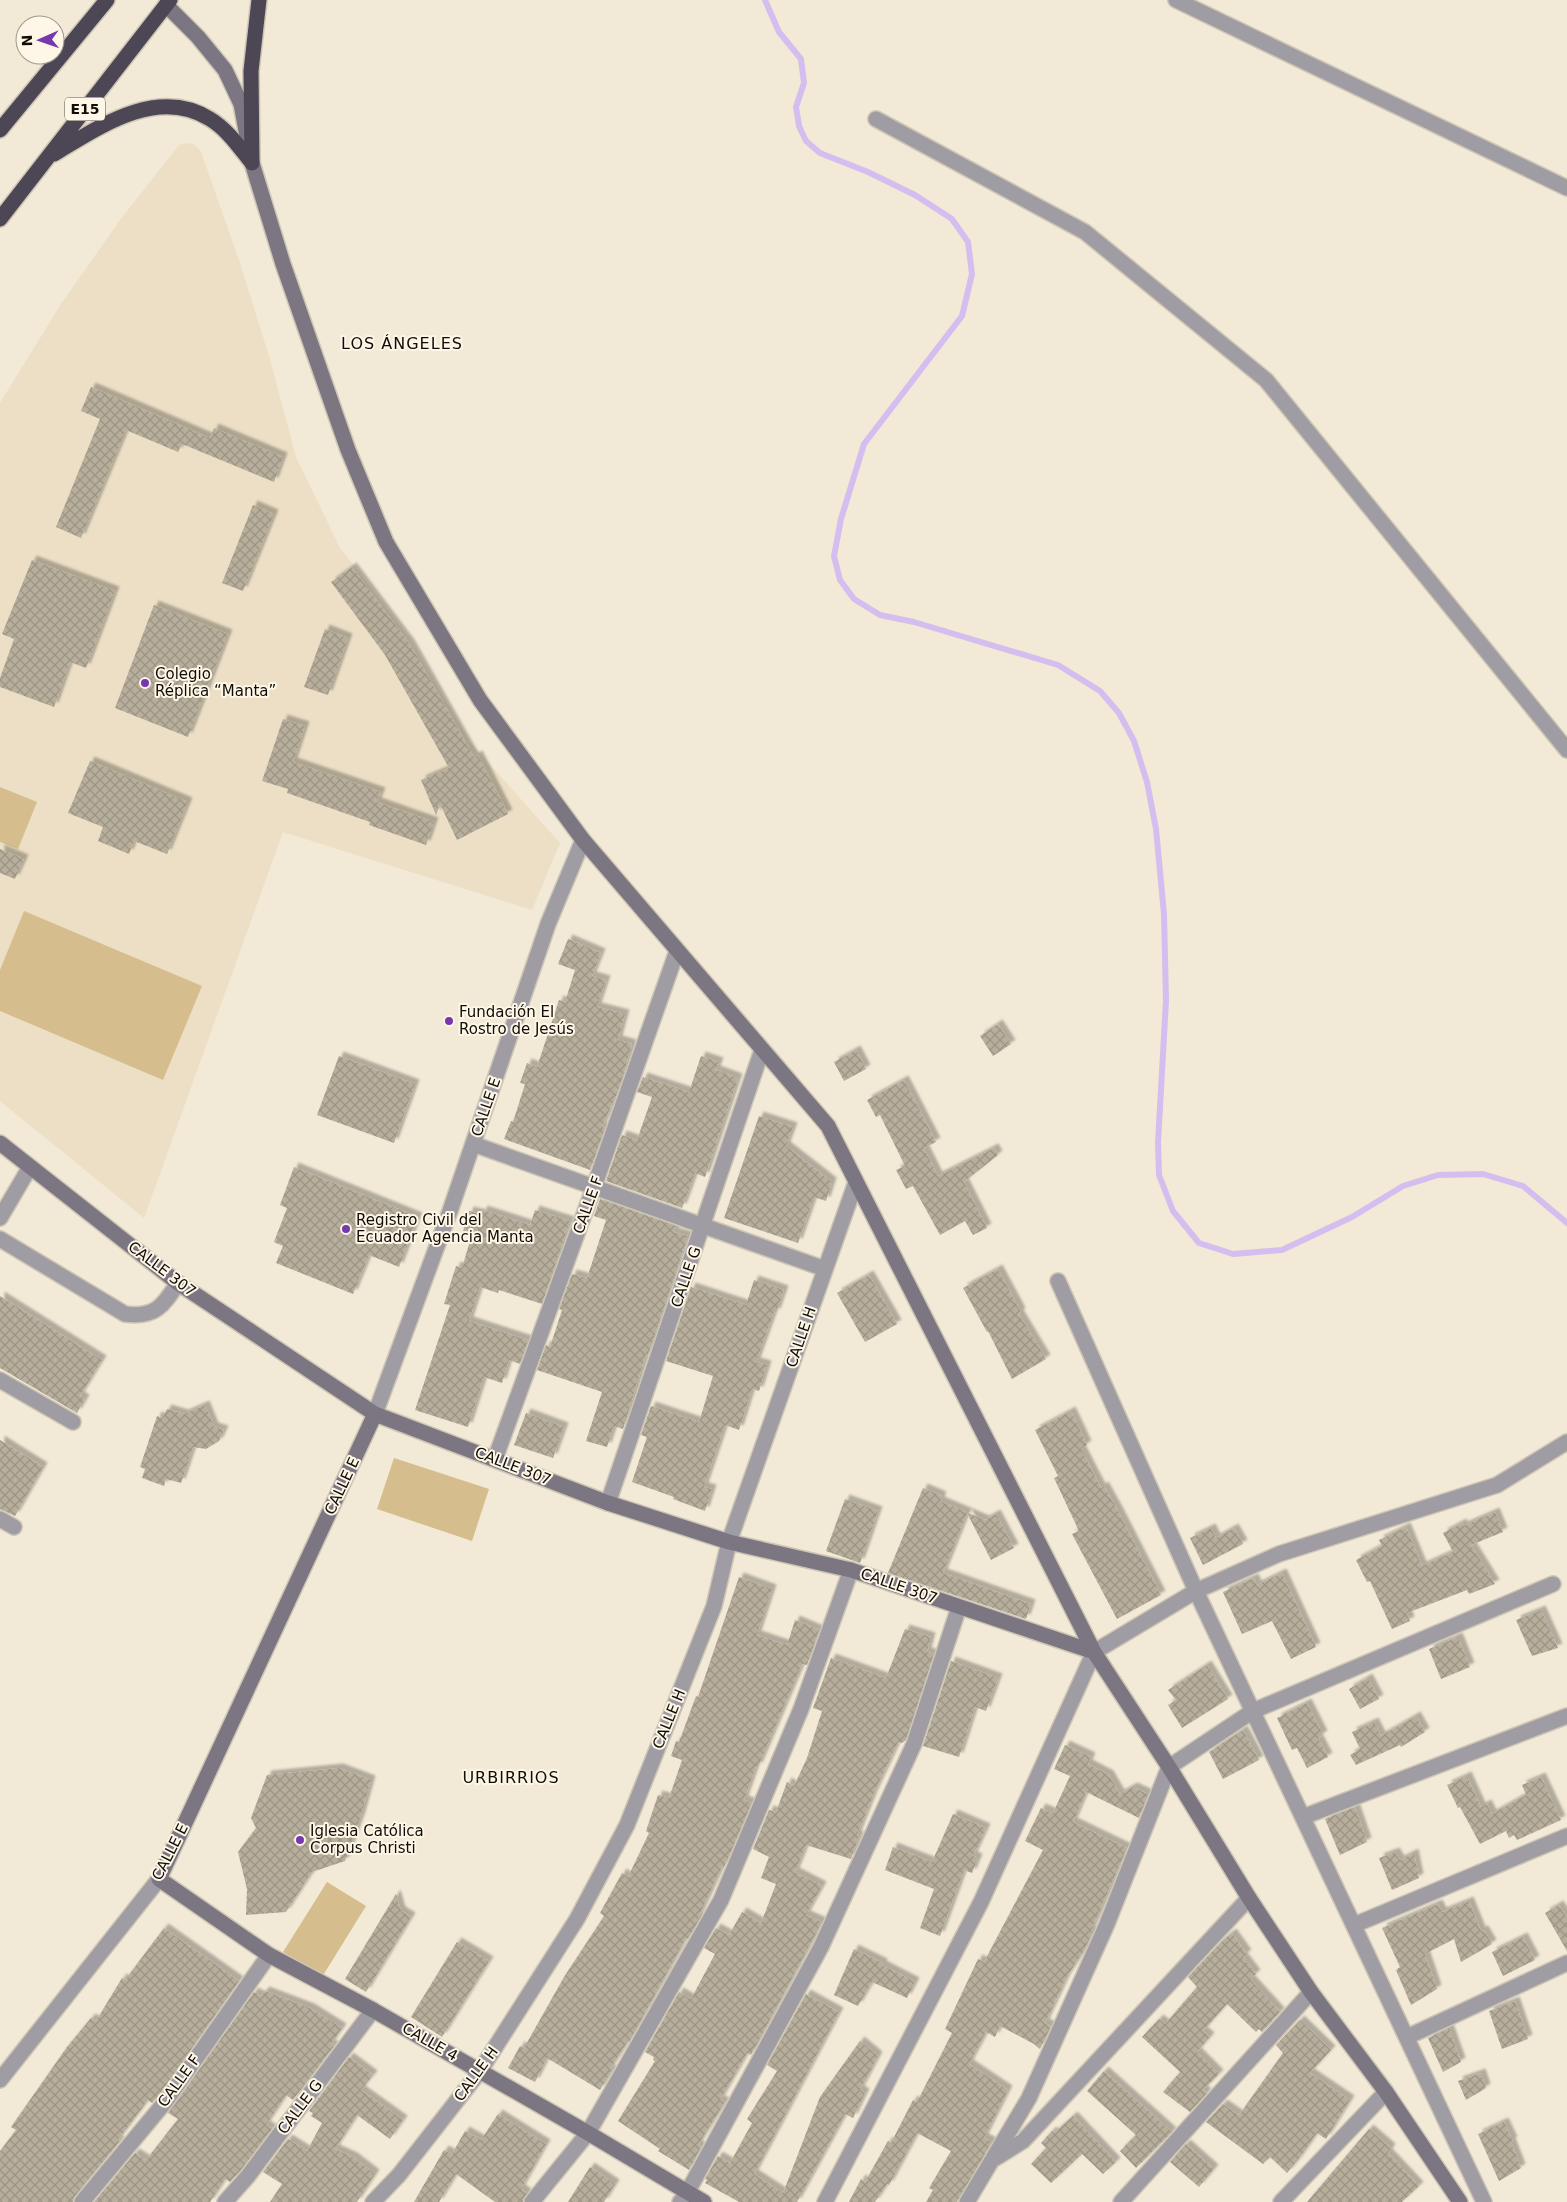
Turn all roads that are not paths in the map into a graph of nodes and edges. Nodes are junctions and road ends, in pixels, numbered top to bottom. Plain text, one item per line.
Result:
1 (98, 0) edge
2 (107, 0) edge
3 (259, 0) edge
4 (1176, 0) edge
5 (168, 3) edge
6 (80, 33) junction
7 (876, 119) dead end
8 (0, 130) edge
9 (44, 160) junction
10 (252, 163) junction
11 (1567, 188) edge
12 (0, 218) edge
13 (1567, 750) edge
14 (583, 840) junction
15 (677, 951) junction
16 (762, 1050) junction
17 (0, 1143) edge
18 (473, 1144) junction
19 (30, 1167) junction
20 (856, 1182) junction
21 (594, 1187) junction
22 (0, 1218) edge
23 (703, 1226) junction
24 (0, 1239) edge
25 (825, 1269) junction
26 (1058, 1281) dead end
27 (178, 1283) junction
28 (0, 1380) edge
29 (375, 1414) junction
30 (72, 1422) dead end
31 (1567, 1442) edge
32 (494, 1459) junction
33 (608, 1503) junction
34 (0, 1519) edge
35 (14, 1527) dead end
36 (729, 1542) junction
37 (851, 1570) junction
38 (1553, 1584) dead end
39 (1196, 1591) junction
40 (959, 1607) junction
41 (1094, 1652) junction
42 (1253, 1711) junction
43 (1567, 1716) edge
44 (1169, 1767) junction
45 (1303, 1816) junction
46 (1567, 1836) edge
47 (159, 1879) junction
48 (1249, 1898) junction
49 (1354, 1925) junction
50 (269, 1955) junction
51 (1567, 1963) edge
52 (1311, 1992) junction
53 (374, 2010) junction
54 (1407, 2037) junction
55 (480, 2071) junction
56 (0, 2080) edge
57 (1386, 2092) junction
58 (588, 2133) junction
59 (993, 2160) junction
60 (684, 2197) edge
61 (1458, 2201) edge
62 (82, 2202) edge
63 (225, 2202) edge
64 (373, 2202) edge
65 (532, 2202) edge
66 (704, 2202) edge
67 (825, 2202) edge
68 (967, 2202) edge
69 (1121, 2202) edge
70 (1282, 2202) edge
71 (1484, 2202) edge

1 - 6 street
2 - 6 highway
3 - 10 highway
4 - 11 street
5 - 9 highway, E15
5 - 10 street
6 - 8 highway
7 - 13 street
9 - 10 highway
9 - 12 highway, E15
10 - 14 street
14 - 15 street
14 - 18 street, CALLE E
15 - 16 street
15 - 21 street, CALLE F
16 - 20 street
16 - 23 street, CALLE G
17 - 19 street, CALLE 307
18 - 21 street
18 - 29 street, CALLE E
19 - 22 street
19 - 27 street, CALLE 307
20 - 25 street, CALLE H
20 - 41 street
21 - 23 street
21 - 32 street, CALLE F
23 - 25 street
23 - 33 street, CALLE G
24 - 27 street
25 - 36 street, CALLE H
26 - 39 street
27 - 29 street, CALLE 307
28 - 30 street
29 - 32 street, CALLE 307
29 - 47 street, CALLE E
31 - 39 street
32 - 33 street, CALLE 307
33 - 36 street, CALLE 307
34 - 35 street
36 - 37 street, CALLE 307
36 - 55 street, CALLE H
37 - 40 street, CALLE 307
37 - 58 street
38 - 42 street
39 - 41 street
39 - 42 street
40 - 41 street, CALLE 307
40 - 60 street
41 - 44 street
41 - 67 street
42 - 44 street
42 - 45 street
43 - 45 street
44 - 48 street
44 - 59 street
45 - 49 street
46 - 49 street
47 - 50 street, CALLE 4
47 - 56 street, CALLE E
48 - 52 street
48 - 59 street
49 - 54 street
50 - 53 street, CALLE 4
50 - 62 street, CALLE F
51 - 54 street
52 - 57 street
52 - 69 street
53 - 55 street, CALLE 4
53 - 63 street, CALLE G
54 - 71 street
55 - 58 street, CALLE 4
55 - 64 street, CALLE H
57 - 61 street
57 - 70 street
58 - 60 street, CALLE 4
58 - 65 street
59 - 68 street
60 - 66 street, CALLE 4

